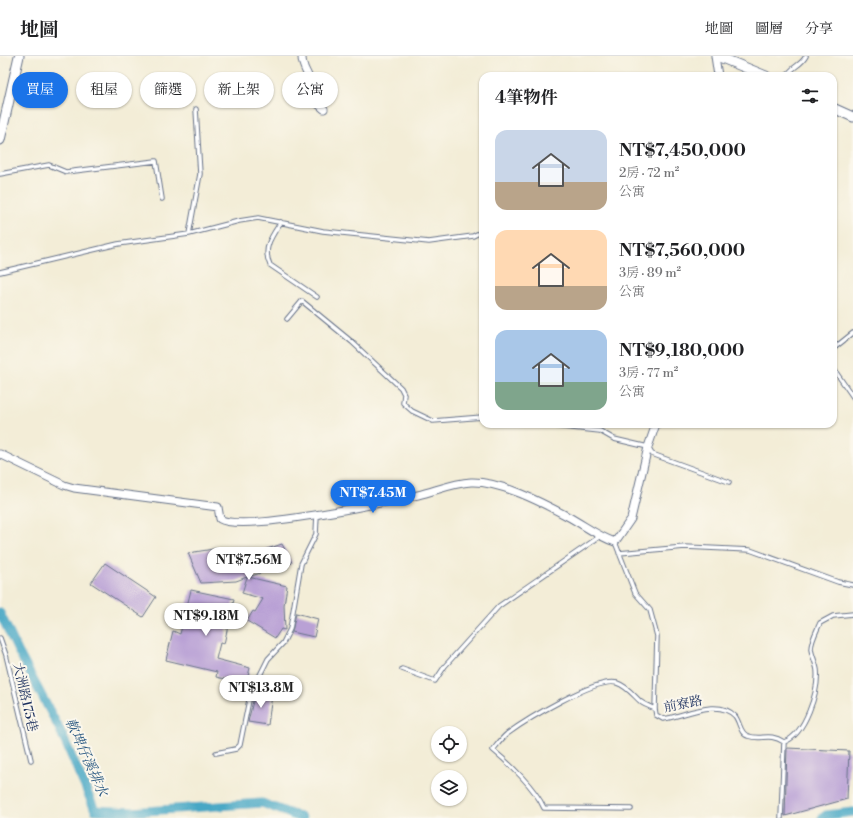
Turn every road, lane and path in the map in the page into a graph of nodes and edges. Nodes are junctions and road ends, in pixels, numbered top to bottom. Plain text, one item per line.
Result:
1 (19, 56) edge
2 (302, 56) edge
3 (716, 56) edge
4 (806, 56) edge
5 (718, 72) edge
6 (756, 72) edge
7 (789, 72) edge
8 (196, 109) dead end
9 (324, 109) dead end
10 (837, 110) edge
11 (853, 117) edge
12 (0, 130) edge
13 (0, 140) edge
14 (0, 174) edge
15 (162, 199) dead end
16 (281, 222) junction
17 (479, 233) edge
18 (189, 234) junction
19 (0, 272) edge
20 (317, 298) dead end
21 (287, 319) dead end
22 (853, 333) edge
23 (837, 346) edge
24 (837, 374) edge
25 (853, 397) edge
26 (479, 417) edge
27 (572, 428) edge
28 (655, 428) edge
29 (648, 447) junction
30 (0, 454) edge
31 (729, 482) dead end
32 (317, 515) junction
33 (599, 537) junction
34 (615, 542) junction
35 (619, 553) junction
36 (853, 585) edge
37 (853, 614) edge
38 (0, 638) edge
39 (402, 669) dead end
40 (655, 709) junction
41 (784, 742) junction
42 (216, 753) dead end
43 (31, 760) dead end
44 (631, 809) dead end
45 (780, 818) edge

1 - 12 street
2 - 9 street
3 - 5 street
3 - 6 street
4 - 7 lane
8 - 18 lane
10 - 11 street
12 - 13 street
14 - 15 lane
16 - 17 lane
16 - 18 lane
16 - 20 lane
18 - 19 lane
21 - 26 lane
22 - 23 lane
24 - 25 lane
27 - 29 lane
28 - 29 street
29 - 31 lane
29 - 34 street
30 - 32 street
32 - 33 street
32 - 42 lane
33 - 34 street
33 - 39 lane
34 - 35 lane, 前寮路
35 - 36 lane
35 - 40 lane, 前寮路
37 - 41 lane
38 - 43 lane, 大洲路175巷
40 - 41 lane, 前寮路
40 - 44 lane
41 - 45 lane

